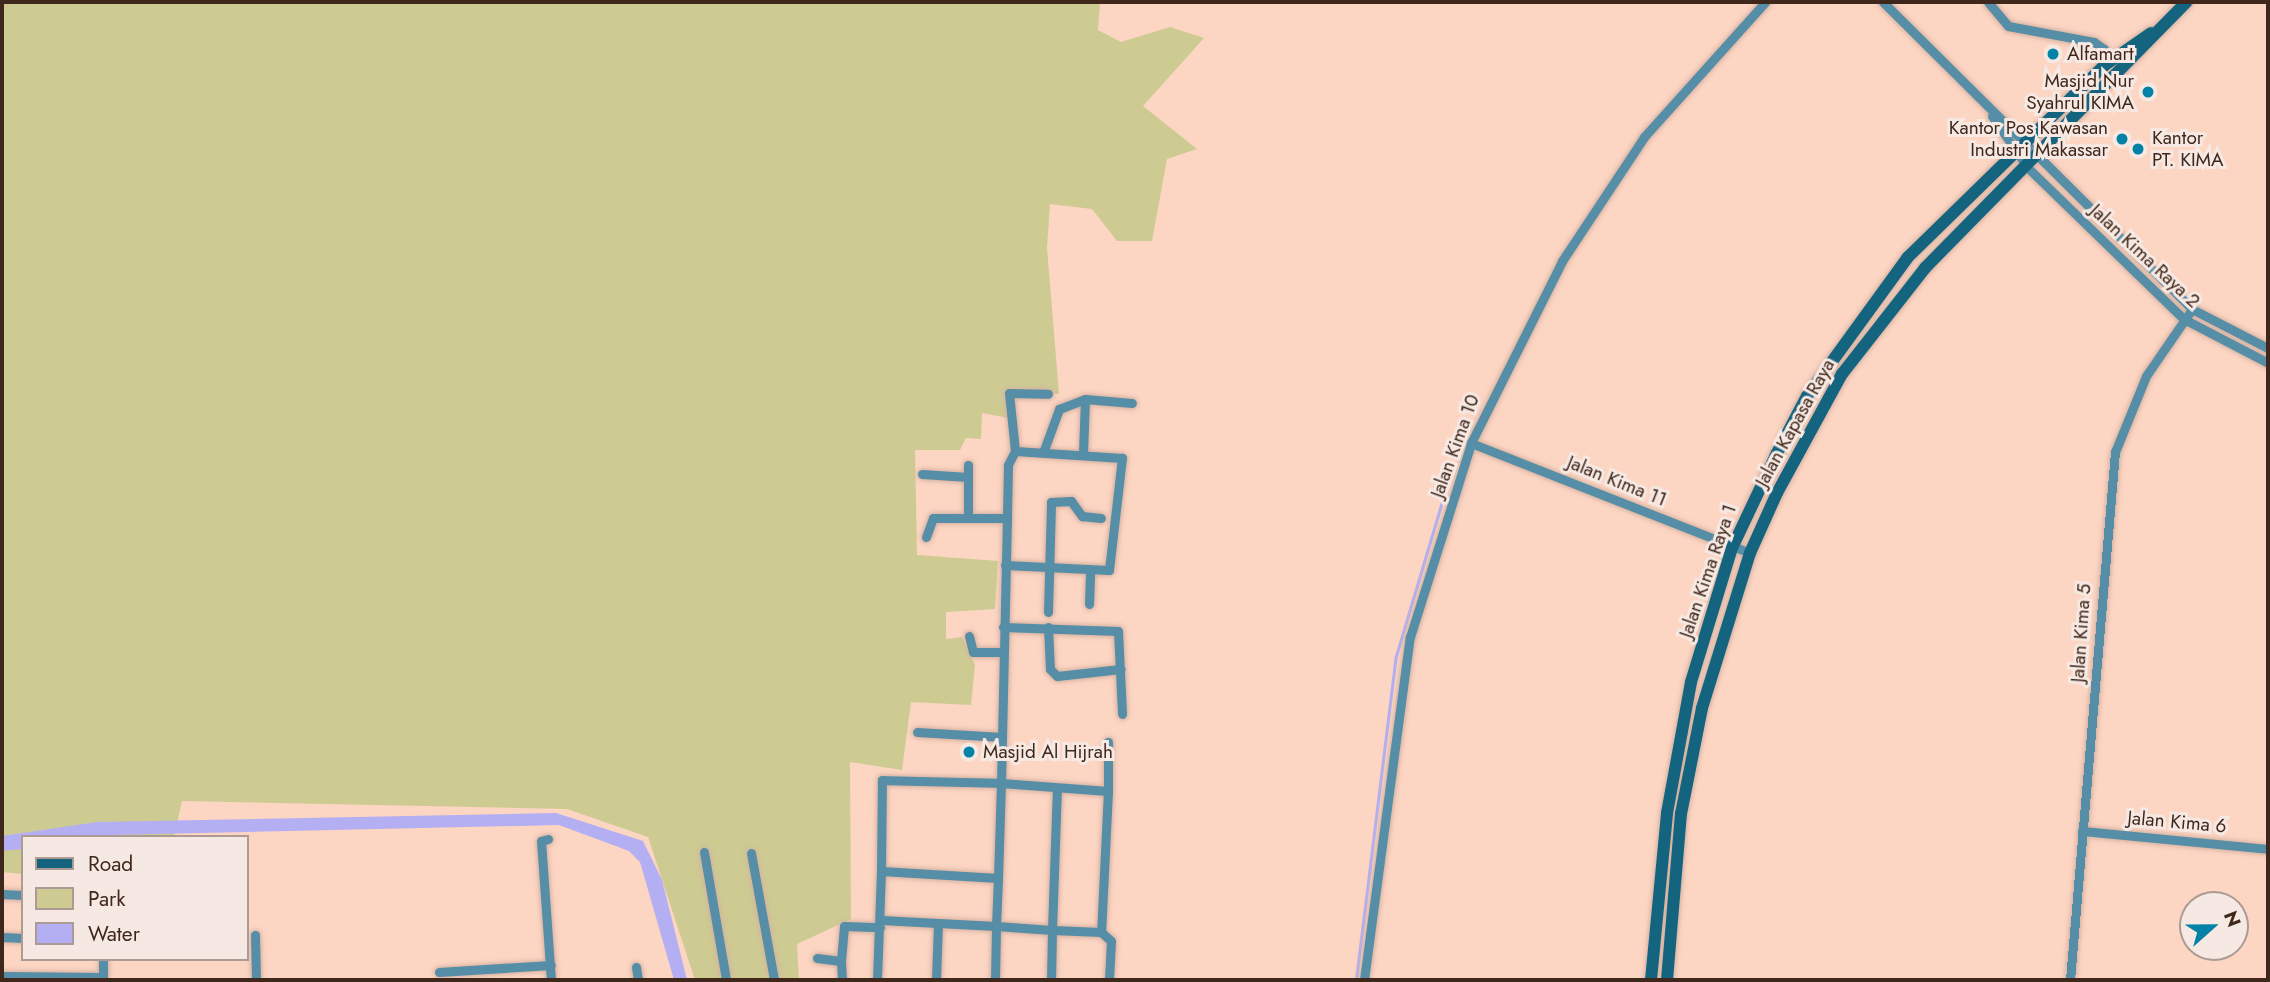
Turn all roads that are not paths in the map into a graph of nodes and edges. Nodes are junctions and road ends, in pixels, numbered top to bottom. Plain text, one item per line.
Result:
1 (1765, 2) edge
2 (1883, 2) edge
3 (1987, 2) edge
4 (2186, 2) edge
5 (2154, 31) junction
6 (2105, 49) junction
7 (2123, 50) junction
8 (2105, 65) junction
9 (1989, 111) junction
10 (2026, 139) junction
11 (2013, 152) junction
12 (2041, 156) junction
13 (2028, 168) junction
14 (2192, 309) junction
15 (2185, 319) junction
16 (2268, 348) edge
17 (2268, 362) edge
18 (1048, 394) dead end
19 (1085, 399) junction
20 (1132, 403) dead end
21 (1471, 443) junction
22 (1044, 450) junction
23 (1015, 452) junction
24 (1083, 453) junction
25 (968, 465) dead end
26 (922, 474) dead end
27 (968, 477) junction
28 (968, 518) junction
29 (1007, 518) junction
30 (1101, 518) dead end
31 (926, 537) dead end
32 (1732, 548) junction
33 (1750, 553) junction
34 (1005, 565) junction
35 (1050, 567) junction
36 (1090, 570) junction
37 (1088, 604) dead end
38 (1048, 612) dead end
39 (1003, 627) junction
40 (1048, 627) junction
41 (969, 636) dead end
42 (1003, 652) junction
43 (1121, 669) junction
44 (1122, 714) dead end
45 (917, 732) dead end
46 (1002, 737) junction
47 (1108, 742) dead end
48 (1001, 783) junction
49 (1057, 788) junction
50 (1108, 791) junction
51 (2082, 831) junction
52 (548, 839) dead end
53 (2268, 849) edge
54 (704, 852) dead end
55 (751, 853) dead end
56 (881, 871) junction
57 (998, 878) junction
58 (2, 894) edge
59 (21, 895) edge
60 (881, 923) junction
61 (938, 923) junction
62 (996, 926) junction
63 (1052, 930) junction
64 (1101, 932) junction
65 (255, 935) dead end
66 (2, 937) edge
67 (21, 938) edge
68 (817, 958) dead end
69 (103, 961) edge
70 (841, 961) junction
71 (551, 965) junction
72 (636, 967) dead end
73 (439, 972) dead end
74 (2, 976) edge
75 (256, 980) edge
76 (551, 980) edge
77 (638, 980) edge
78 (726, 980) edge
79 (774, 980) edge
80 (842, 980) edge
81 (877, 980) edge
82 (936, 980) edge
83 (995, 980) edge
84 (1051, 980) edge
85 (1109, 980) edge
86 (1364, 980) edge
87 (1651, 980) edge
88 (1667, 980) edge
89 (2070, 980) edge

1 - 21 street, Jalan Kima 10
2 - 9 street
3 - 6 street
4 - 5 main road, Jalan Kapasa Raya
5 - 7 main road, Jalan Kima Raya 1
5 - 12 main road, Jalan Kapasa Raya
6 - 7 street
6 - 8 street
7 - 8 main road, Jalan Kima Raya 1
8 - 10 main road, Jalan Kima Raya 1
9 - 10 street
9 - 11 street
10 - 11 main road, Jalan Kima Raya 1
10 - 12 street, Jalan Kima Raya 2
11 - 13 street, Jalan Kima Raya 2
11 - 32 main road, Jalan Kima Raya 1
12 - 13 main road, Jalan Kapasa Raya
12 - 14 street, Jalan Kima Raya 2
13 - 15 street, Jalan Kima Raya 2
13 - 33 main road, Jalan Kapasa Raya
14 - 15 street, Jalan Kima 5
14 - 16 street, Jalan Kima Raya 2
15 - 17 street, Jalan Kima Raya 2
15 - 51 street, Jalan Kima 5
18 - 23 street
19 - 20 street
19 - 22 street
19 - 24 street
21 - 32 street, Jalan Kima 11
21 - 86 street, Jalan Kima 10
22 - 23 street
22 - 24 street
23 - 29 street
24 - 36 street
25 - 27 street
26 - 27 street
27 - 28 street
28 - 29 street
28 - 31 street
29 - 34 street
30 - 35 street
32 - 33 street, Jalan Kima 11
32 - 87 main road, Jalan Kima Raya 1
33 - 88 main road, Jalan Kapasa Raya
34 - 35 street
34 - 39 street
35 - 36 street
35 - 38 street
36 - 37 street
39 - 40 street
39 - 42 street
40 - 43 street
40 - 43 street
41 - 42 street
42 - 46 street
43 - 44 street
45 - 46 street
46 - 48 street
47 - 50 street
48 - 49 street
48 - 56 street
48 - 57 street
49 - 50 street
49 - 63 street
50 - 64 street
51 - 53 street, Jalan Kima 6
51 - 89 street, Jalan Kima 5
52 - 71 street
54 - 78 street
55 - 79 street
56 - 57 street
56 - 60 street
57 - 62 street
58 - 59 street
60 - 61 street
60 - 70 street
60 - 81 street
61 - 62 street
61 - 82 street
62 - 63 street
62 - 83 street
63 - 64 street
63 - 84 street
64 - 85 street
65 - 75 street
66 - 67 street
68 - 70 street
69 - 74 street
70 - 80 street
71 - 73 street
71 - 76 street
72 - 77 street

